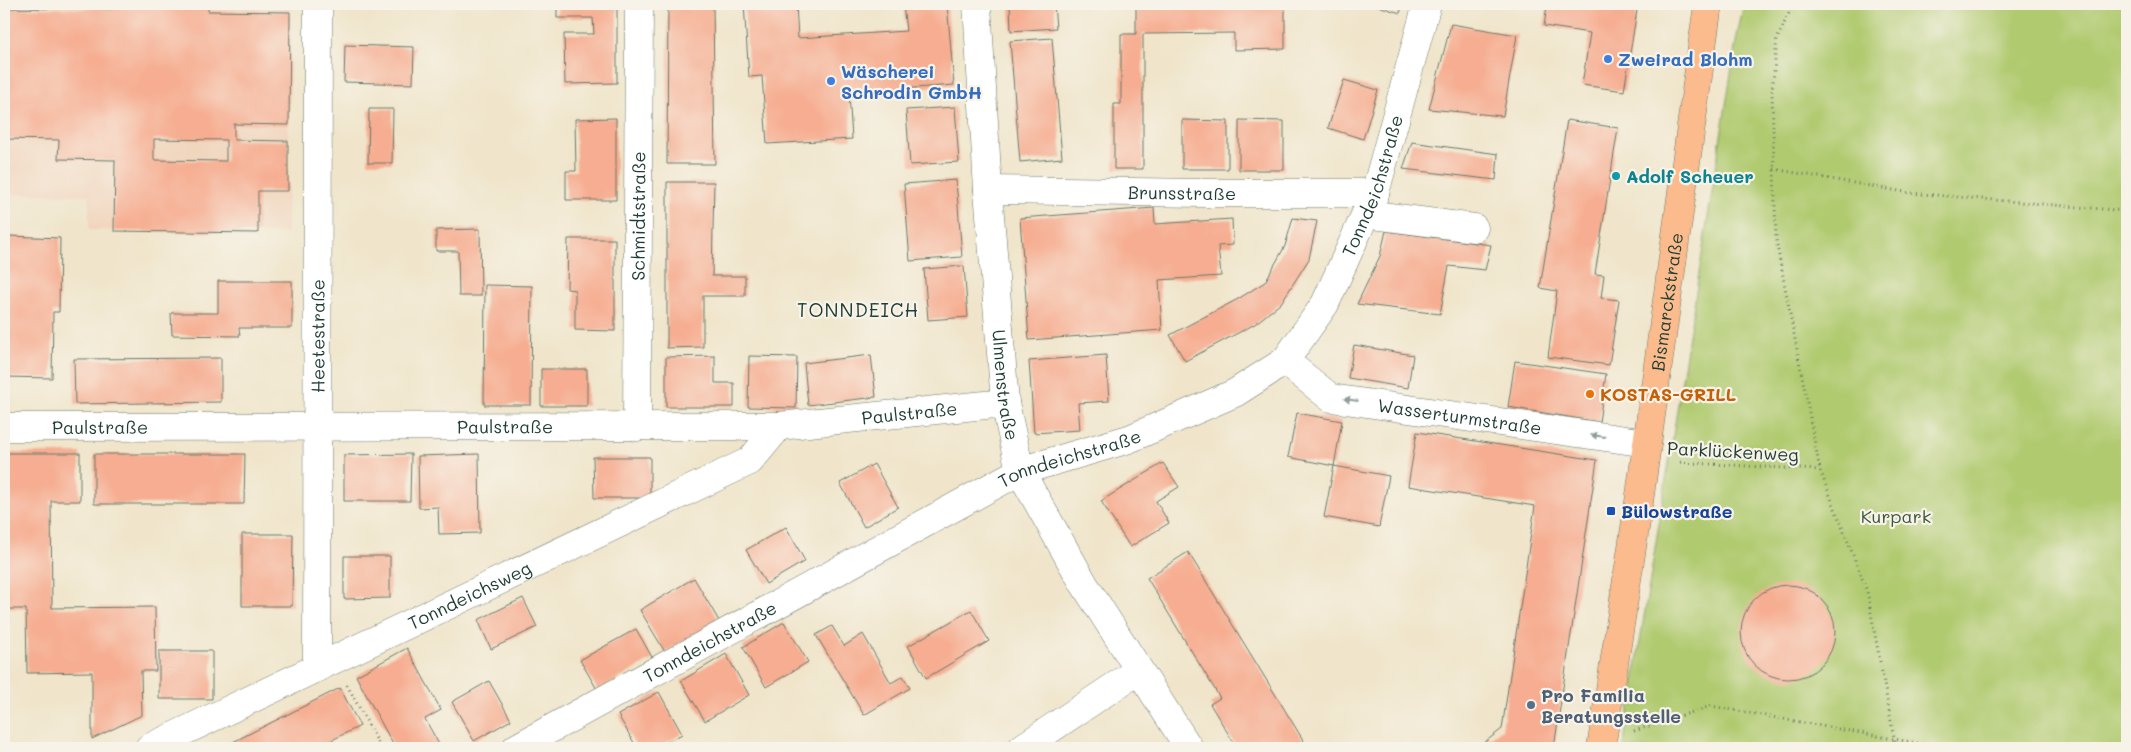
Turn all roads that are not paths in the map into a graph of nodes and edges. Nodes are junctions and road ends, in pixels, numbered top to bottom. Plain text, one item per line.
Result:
1 (318, 4) edge
2 (639, 4) edge
3 (977, 4) edge
4 (1427, 4) edge
5 (1708, 4) edge
6 (988, 190) junction
7 (1371, 204) junction
8 (1474, 228) dead end
9 (1285, 361) junction
10 (1006, 403) junction
11 (4, 426) edge
12 (318, 426) junction
13 (637, 426) junction
14 (779, 426) junction
15 (1645, 452) junction
16 (1020, 471) junction
17 (317, 668) junction
18 (1139, 670) junction
19 (1602, 738) edge
20 (149, 748) edge
21 (516, 748) edge
22 (1022, 748) edge
23 (1189, 748) edge

1 - 12 street, Heetestraße
2 - 13 street, Schmidtstraße
3 - 6 street, Ulmenstraße
4 - 7 street, Tonndeichstraße
5 - 15 main road, Bismarckstraße
6 - 7 street, Brunsstraße
6 - 10 street, Ulmenstraße
7 - 8 street, Brunsstraße
7 - 9 street, Tonndeichstraße
15 -> 9 street, Wasserturmstraße
9 - 16 street, Tonndeichstraße
10 - 14 street, Paulstraße
10 - 16 street, Ulmenstraße
11 - 12 street, Paulstraße
12 - 13 street, Paulstraße
12 - 17 street, Heetestraße
13 - 14 street, Paulstraße
14 - 17 street, Tonndeichsweg
15 - 19 main road, Bismarckstraße
16 - 18 street, Ulmenstraße
16 - 21 street, Tonndeichstraße
17 - 20 street, Tonndeichsweg
18 - 22 street
18 - 23 street, Ulmenstraße

